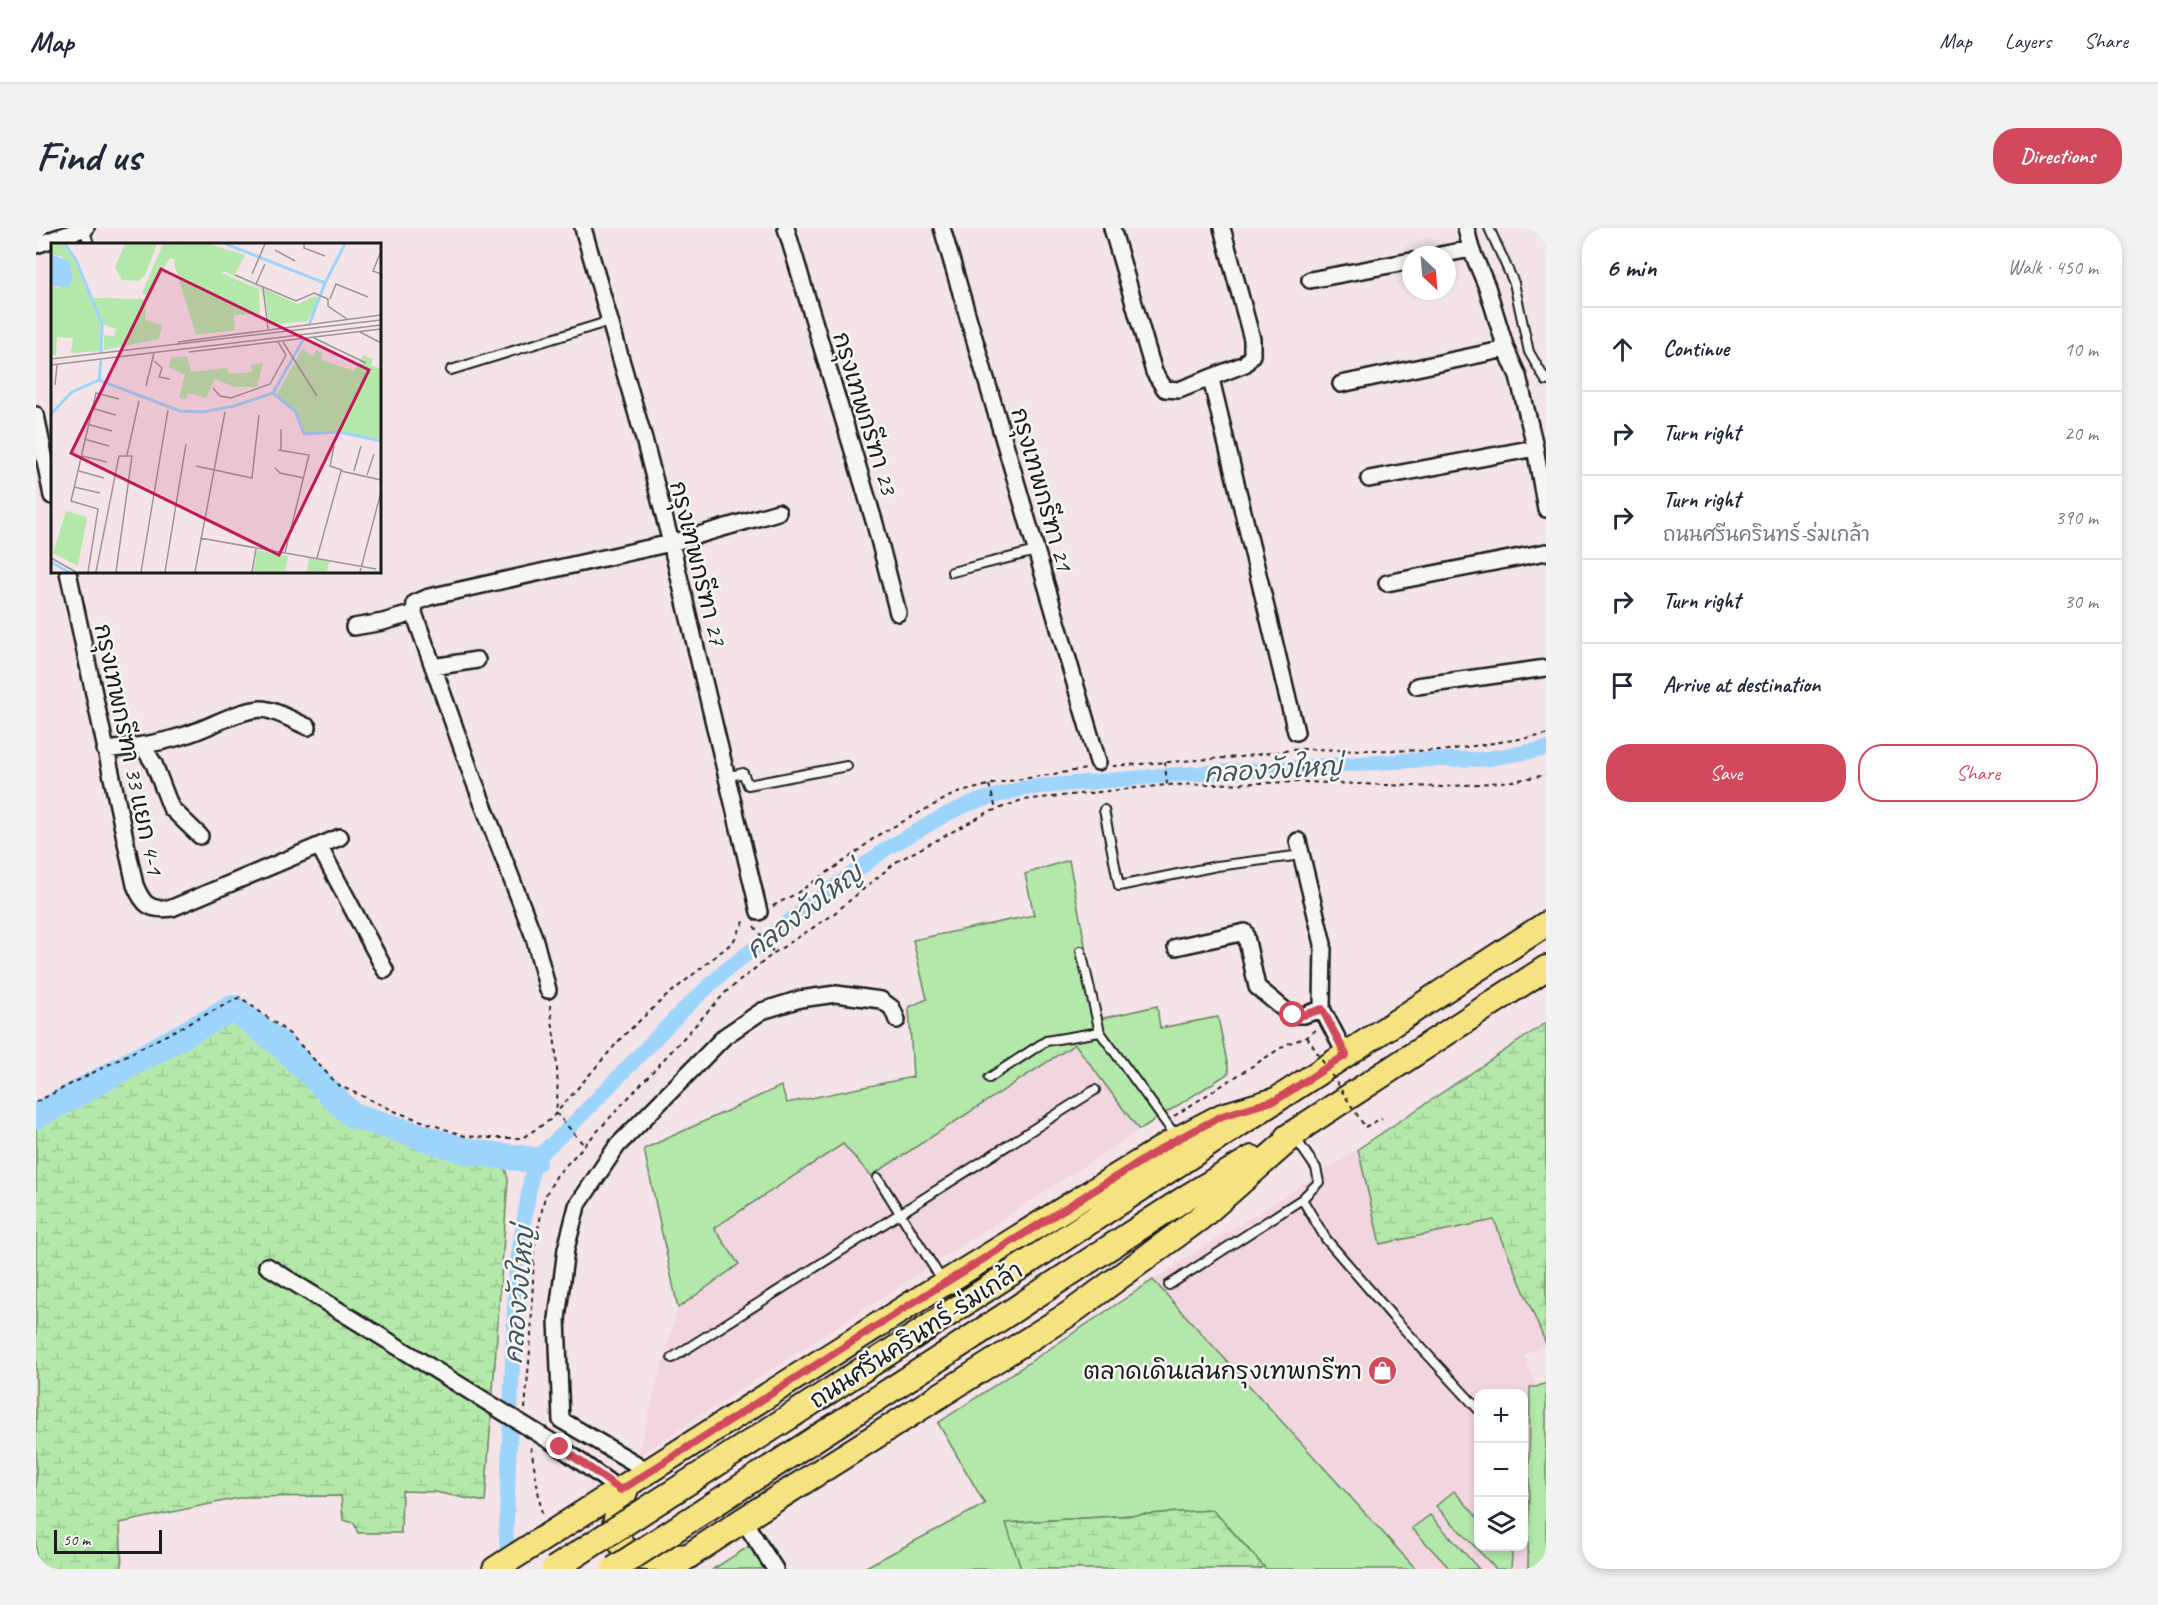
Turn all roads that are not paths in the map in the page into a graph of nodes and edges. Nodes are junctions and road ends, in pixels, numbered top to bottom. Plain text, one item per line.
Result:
1 (85, 228) edge
2 (583, 228) edge
3 (786, 228) edge
4 (942, 228) edge
5 (1112, 228) edge
6 (1222, 228) edge
7 (1466, 228) edge
8 (1489, 228) edge
9 (89, 243) edge
10 (36, 245) edge
11 (1471, 249) junction
12 (1456, 252) edge
13 (1402, 263) edge
14 (1310, 280) dead end
15 (610, 321) junction
16 (1506, 349) junction
17 (451, 370) dead end
18 (1210, 379) junction
19 (1546, 381) edge
20 (1341, 384) dead end
21 (36, 415) edge
22 (1535, 448) junction
23 (1369, 479) dead end
24 (51, 491) edge
25 (1546, 509) edge
26 (778, 512) dead end
27 (671, 543) junction
28 (1036, 551) junction
29 (1546, 552) edge
30 (952, 572) dead end
31 (68, 573) edge
32 (1387, 583) dead end
33 (414, 613) junction
34 (898, 613) dead end
35 (354, 627) dead end
36 (477, 660) dead end
37 (433, 667) junction
38 (1546, 668) edge
39 (1417, 686) dead end
40 (308, 727) dead end
41 (1297, 736) road end
42 (142, 745) junction
43 (105, 750) junction
44 (1098, 762) dead end
45 (847, 766) dead end
46 (726, 777) junction
47 (1104, 810) dead end
48 (200, 836) dead end
49 (340, 837) dead end
50 (319, 846) junction
51 (1300, 848) joint
52 (756, 919) road end
53 (1546, 924) edge
54 (1176, 947) dead end
55 (1081, 951) dead end
56 (1546, 968) edge
57 (385, 970) dead end
58 (548, 990) road end
59 (1322, 1009) junction
60 (897, 1020) dead end
61 (1100, 1032) junction
62 (1346, 1055) junction
63 (989, 1078) dead end
64 (1095, 1090) dead end
65 (1276, 1100) junction
66 (1297, 1132) junction
67 (1178, 1139) junction
68 (878, 1178) dead end
69 (1302, 1199) junction
70 (900, 1213) junction
71 (267, 1266) dead end
72 (944, 1283) junction
73 (1169, 1285) dead end
74 (672, 1358) dead end
75 (1474, 1404) edge
76 (650, 1472) junction
77 (624, 1488) junction
78 (743, 1520) junction
79 (679, 1563) edge
80 (495, 1569) edge
81 (554, 1569) edge
82 (614, 1569) edge
83 (775, 1569) edge

1 - 9 lane
1 - 10 street
2 - 15 street, กรุงเทพกรีฑา 27
3 - 34 street, กรุงเทพกรีฑา 23
4 - 28 street, กรุงเทพกรีฑา 21
5 - 18 street
6 - 18 street
7 - 11 street
8 - 19 lane
11 - 12 street
11 - 16 street
13 - 14 street
15 - 17 lane
15 - 27 street, กรุงเทพกรีฑา 27
16 - 20 street
16 - 22 street
18 - 41 street
21 - 24 street
22 - 23 street
22 - 25 street
26 - 27 street
27 - 33 street
27 - 46 street, กรุงเทพกรีฑา 27
28 - 30 lane
28 - 44 street, กรุงเทพกรีฑา 21
29 - 32 street
31 - 43 street, กรุงเทพกรีฑา 33 แยก 4-1
33 - 35 street
33 - 37 street
36 - 37 street
37 - 58 street
38 - 39 street
40 - 42 street
42 - 43 street
42 - 48 street
43 - 50 street, กรุงเทพกรีฑา 33 แยก 4-1
45 - 46 lane
46 - 52 street, กรุงเทพกรีฑา 27
47 - 51 lane
49 - 50 street, กรุงเทพกรีฑา 33 แยก 4-1
50 - 57 street
51 - 59 street
53 - 62 main road, ถนนศรีนครินทร์-ร่มเกล้า
54 - 59 street
55 - 61 lane
56 - 66 main road, ถนนศรีนครินทร์-ร่มเกล้า
59 - 62 street
60 - 76 street
61 - 63 lane
61 - 67 lane
62 - 65 main road, ถนนศรีนครินทร์-ร่มเกล้า
64 - 70 lane
65 - 67 main road, ถนนศรีนครินทร์-ร่มเกล้า
65 - 81 main road, ถนนศรีนครินทร์-ร่มเกล้า, bridge
66 - 69 lane
66 - 78 main road, ถนนศรีนครินทร์-ร่มเกล้า
66 - 82 main road, ถนนศรีนครินทร์-ร่มเกล้า, bridge
67 - 72 main road, ถนนศรีนครินทร์-ร่มเกล้า
68 - 70 lane
69 - 73 lane
69 - 75 lane
70 - 72 lane
70 - 74 lane
71 - 77 street
72 - 76 main road, ถนนศรีนครินทร์-ร่มเกล้า
76 - 77 main road, ถนนศรีนครินทร์-ร่มเกล้า
77 - 79 main road
77 - 80 main road, ถนนศรีนครินทร์-ร่มเกล้า
78 - 79 main road, ถนนศรีนครินทร์-ร่มเกล้า
78 - 83 street

